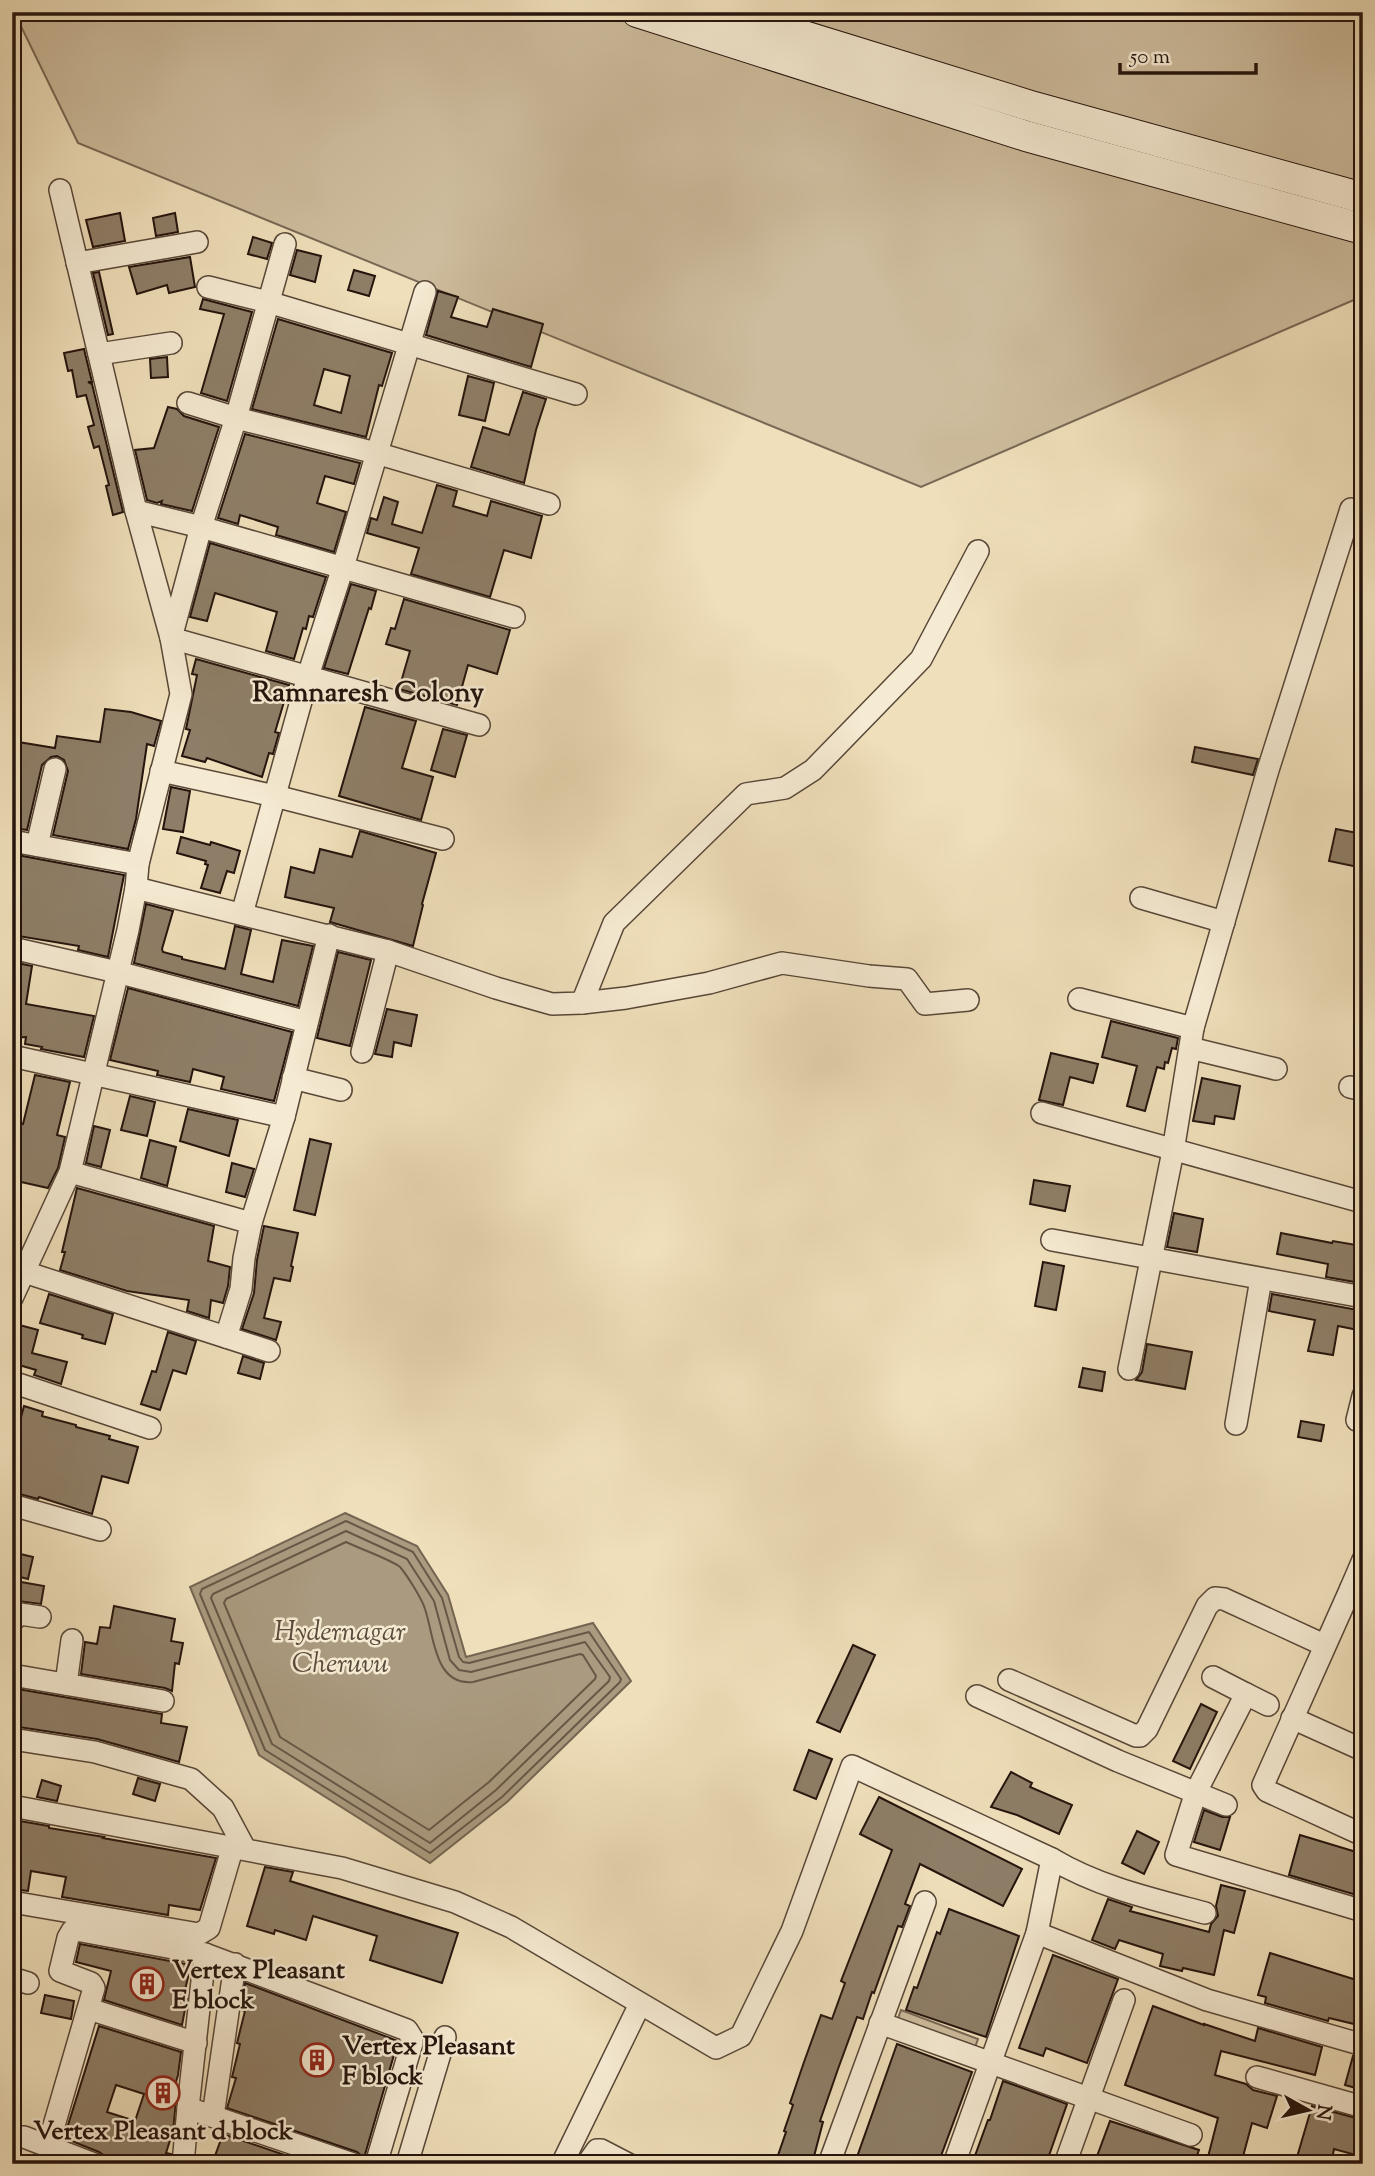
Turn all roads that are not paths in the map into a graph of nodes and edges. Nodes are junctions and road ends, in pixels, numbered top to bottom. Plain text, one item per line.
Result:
1 (637, 12) edge
2 (726, 12) edge
3 (1034, 107) junction
4 (1026, 136) junction
5 (60, 190) dead end
6 (1363, 198) edge
7 (1363, 229) edge
8 (197, 242) dead end
9 (285, 244) dead end
10 (77, 263) junction
11 (208, 287) dead end
12 (425, 292) dead end
13 (268, 302) junction
14 (171, 343) dead end
15 (410, 344) junction
16 (99, 354) junction
17 (576, 394) dead end
18 (188, 403) dead end
19 (236, 418) junction
20 (376, 453) junction
21 (549, 504) dead end
22 (136, 511) junction
23 (1363, 511) edge
24 (201, 527) junction
25 (978, 551) dead end
26 (343, 567) junction
27 (514, 617) dead end
28 (171, 638) junction
29 (308, 676) junction
30 (479, 725) dead end
31 (55, 769) dead end
32 (160, 771) junction
33 (275, 796) junction
34 (443, 839) dead end
35 (12, 841) edge
36 (37, 845) junction
37 (138, 864) junction
38 (136, 888) junction
39 (1141, 898) dead end
40 (242, 914) junction
41 (1224, 922) junction
42 (329, 935) junction
43 (12, 948) edge
44 (388, 951) junction
45 (117, 972) junction
46 (1079, 999) dead end
47 (968, 1000) dead end
48 (582, 1003) junction
49 (307, 1022) junction
50 (1191, 1038) junction
51 (362, 1052) dead end
52 (12, 1056) edge
53 (1276, 1069) dead end
54 (92, 1074) junction
55 (293, 1078) junction
56 (341, 1090) dead end
57 (1042, 1113) dead end
58 (284, 1117) junction
59 (1173, 1151) junction
60 (70, 1172) junction
61 (1362, 1202) edge
62 (251, 1223) junction
63 (1052, 1240) dead end
64 (1150, 1257) junction
65 (18, 1270) edge
66 (1261, 1279) junction
67 (1363, 1297) edge
68 (12, 1298) edge
69 (226, 1337) junction
70 (269, 1351) dead end
71 (1129, 1369) dead end
72 (12, 1382) edge
73 (1363, 1396) edge
74 (1357, 1420) dead end
75 (1236, 1423) dead end
76 (150, 1428) dead end
77 (12, 1504) edge
78 (100, 1530) dead end
79 (1363, 1560) edge
80 (1357, 1590) edge
81 (40, 1617) dead end
82 (12, 1621) edge
83 (72, 1640) dead end
84 (1324, 1645) junction
85 (12, 1675) edge
86 (1213, 1677) dead end
87 (1010, 1680) dead end
88 (66, 1684) junction
89 (1246, 1694) junction
90 (976, 1696) dead end
91 (163, 1701) dead end
92 (1268, 1705) dead end
93 (1292, 1718) junction
94 (12, 1739) edge
95 (1363, 1750) edge
96 (1196, 1792) junction
97 (1226, 1805) dead end
98 (12, 1806) edge
99 (1363, 1835) edge
100 (239, 1848) junction
101 (1052, 1859) junction
102 (12, 1902) edge
103 (925, 1902) dead end
104 (1363, 1912) edge
105 (1205, 1913) dead end
106 (1037, 1933) junction
107 (205, 1954) junction
108 (235, 1964) junction
109 (1124, 2000) dead end
110 (640, 2004) junction
111 (89, 2008) junction
112 (880, 2023) junction
113 (445, 2037) dead end
114 (196, 2043) junction
115 (1363, 2045) edge
116 (990, 2064) junction
117 (1257, 2077) dead end
118 (1088, 2097) junction
119 (1363, 2107) edge
120 (188, 2108) junction
121 (213, 2116) junction
122 (1191, 2135) dead end
123 (12, 2139) edge
124 (48, 2146) junction
125 (94, 2164) edge
126 (183, 2164) edge
127 (354, 2164) edge
128 (376, 2164) edge
129 (408, 2164) edge
130 (562, 2164) edge
131 (587, 2164) edge
132 (628, 2164) edge
133 (829, 2164) edge
134 (954, 2164) edge
135 (1065, 2164) edge

1 - 4 main road
2 - 3 main road
3 - 4 main road
3 - 6 main road
4 - 7 main road
5 - 10 street
8 - 10 street
9 - 13 street
10 - 16 street
11 - 13 street
12 - 15 street
13 - 15 street
13 - 19 street
14 - 16 street
15 - 17 street
15 - 20 street
16 - 22 street
18 - 19 street
19 - 20 street
19 - 24 street
20 - 21 street
20 - 26 street
22 - 24 street
22 - 28 street
23 - 41 street
24 - 26 street
24 - 28 street
25 - 48 street
26 - 27 street
26 - 29 street
28 - 29 street
28 - 32 street
29 - 30 street
29 - 33 street
31 - 36 street
32 - 33 street
32 - 37 street
33 - 34 street
33 - 40 street
35 - 36 street
36 - 37 street
37 - 38 street
38 - 40 street
38 - 45 street
39 - 41 street
40 - 42 street
41 - 50 street
42 - 44 street
42 - 49 street
43 - 45 street
44 - 48 street
44 - 51 street
45 - 49 street
45 - 54 street
46 - 50 street
47 - 48 street
49 - 55 street
50 - 53 street
50 - 59 street
52 - 54 street
54 - 58 street
54 - 60 street
55 - 56 street
55 - 58 street
57 - 59 street
58 - 62 street
59 - 61 street
59 - 64 street
60 - 62 street
60 - 65 street
62 - 69 street
63 - 64 street
64 - 66 street
64 - 71 street
65 - 68 street
65 - 69 street
66 - 67 street
66 - 75 street
69 - 70 street
72 - 76 street
73 - 74 street
77 - 78 street
79 - 80 street
80 - 84 street
81 - 82 street
83 - 88 street
84 - 87 street
84 - 93 street
85 - 88 street
86 - 89 street
88 - 91 street
89 - 92 street
89 - 96 street
90 - 96 street
93 - 95 street
93 - 99 street
94 - 100 street
96 - 97 street
96 - 104 street
98 - 100 street
100 - 102 street
100 - 110 street
101 - 105 street
101 - 106 street
101 - 110 street
103 - 112 street
106 - 115 street
106 - 116 street
107 - 108 street
107 - 111 street
107 - 114 street
108 - 121 street
108 - 128 street
109 - 118 street
110 - 130 street
111 - 114 street
111 - 124 street
112 - 116 street
112 - 133 street
113 - 129 street
114 - 120 street
116 - 118 street
116 - 134 street
117 - 119 street
118 - 122 street
118 - 135 street
120 - 121 street
120 - 126 street
121 - 127 street
123 - 124 street
124 - 125 street
131 - 132 street

